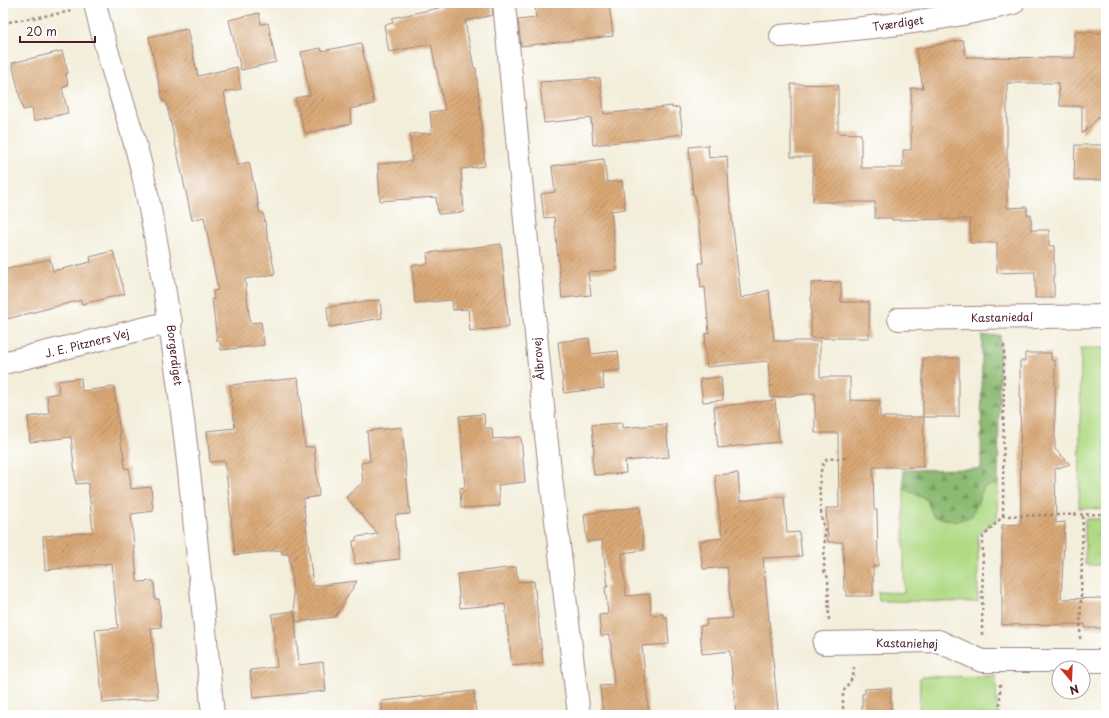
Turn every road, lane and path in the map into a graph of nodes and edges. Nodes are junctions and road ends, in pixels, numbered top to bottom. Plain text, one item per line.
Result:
1 (504, 3) edge
2 (1013, 3) edge
3 (95, 5) edge
4 (3, 24) edge
5 (781, 36) dead end
6 (1106, 316) edge
7 (1005, 317) junction
8 (899, 319) dead end
9 (171, 322) junction
10 (3, 363) edge
11 (849, 458) dead end
12 (1106, 514) edge
13 (1083, 515) junction
14 (1003, 516) junction
15 (827, 643) joint
16 (854, 643) junction
17 (1079, 660) edge
18 (990, 661) junction
19 (1051, 661) edge
20 (1091, 661) edge
21 (1106, 661) edge
22 (213, 715) edge
23 (579, 715) edge
24 (843, 715) edge
25 (1000, 715) edge

1 - 23 street, Ålbrovej
2 - 5 street, Tværdiget
3 - 4 path
3 - 9 street, Borgerdiget
6 - 7 street, Kastaniedal
7 - 8 street, Kastaniedal
7 - 14 path
9 - 10 street, J. E. Pitzners Vej
9 - 22 street, Borgerdiget
11 - 15 path
12 - 13 path
13 - 14 path
13 - 17 path
14 - 18 path
15 - 16 street, Kastaniehøj
16 - 18 street, Kastaniehøj
16 - 24 path
18 - 19 street, Kastaniehøj
18 - 25 path
20 - 21 street, Kastaniehøj

